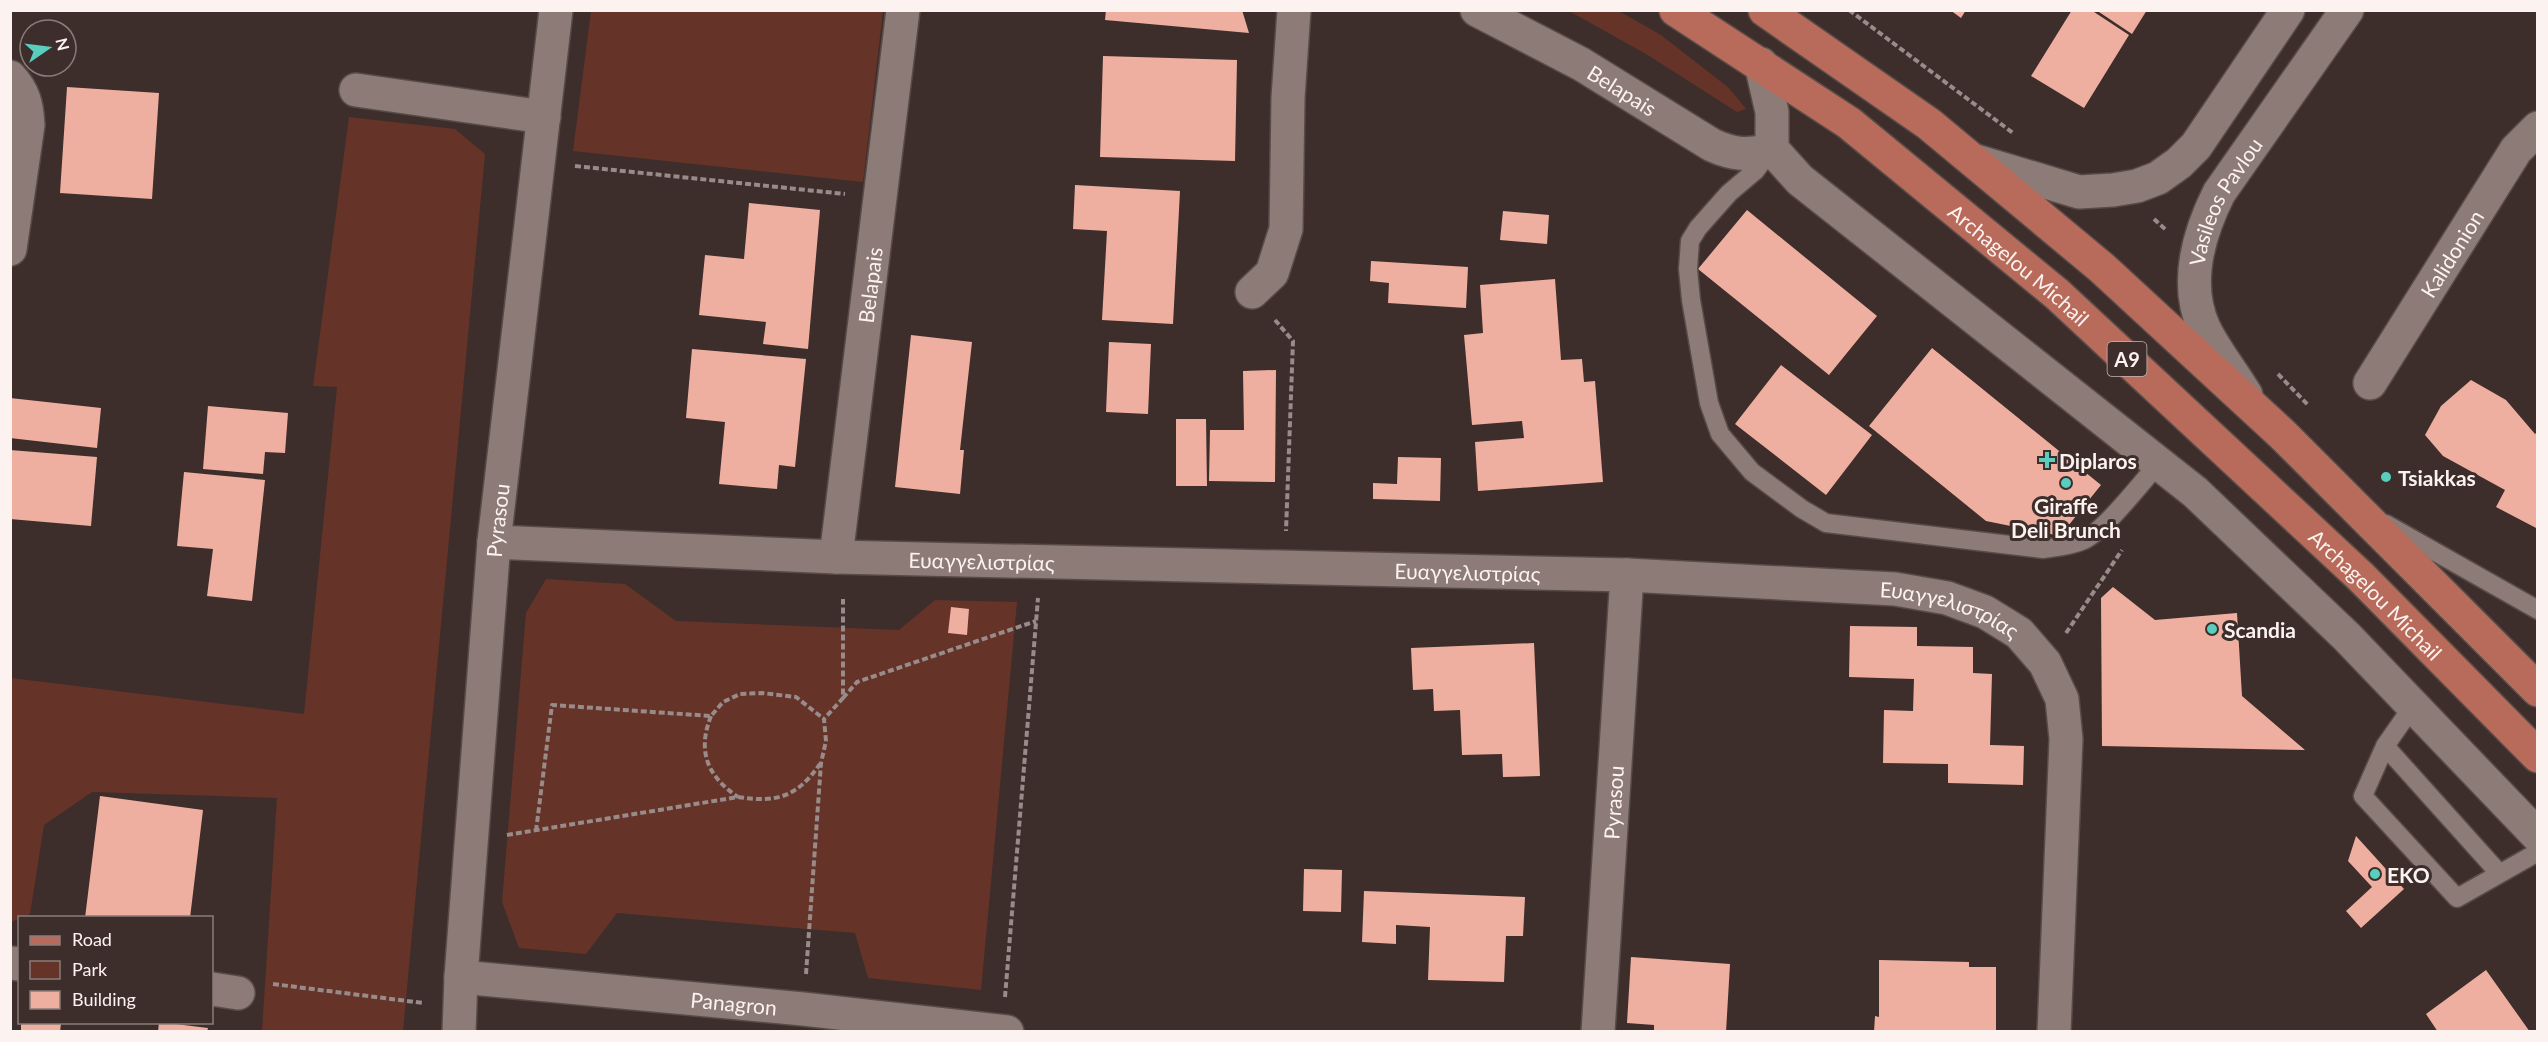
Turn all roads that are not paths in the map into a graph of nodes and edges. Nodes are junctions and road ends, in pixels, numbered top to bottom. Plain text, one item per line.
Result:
1 (556, 10) edge
2 (903, 10) edge
3 (1294, 10) edge
4 (1477, 10) edge
5 (1676, 10) edge
6 (1765, 10) edge
7 (2288, 10) edge
8 (2347, 10) edge
9 (1761, 64) junction
10 (11, 77) edge
11 (356, 90) dead end
12 (543, 117) junction
13 (2538, 128) edge
14 (1772, 148) junction
15 (1976, 160) junction
16 (10, 249) edge
17 (1252, 292) road end
18 (2370, 383) dead end
19 (2253, 406) junction
20 (2159, 463) junction
21 (2356, 507) junction
22 (494, 542) junction
23 (836, 557) junction
24 (1627, 575) junction
25 (2538, 610) edge
26 (2538, 690) edge
27 (2413, 706) junction
28 (2385, 746) junction
29 (2538, 756) edge
30 (2538, 836) edge
31 (2538, 852) edge
32 (2499, 873) junction
33 (460, 1005) edge
34 (802, 1020) edge
35 (1003, 1031) edge
36 (1007, 1032) edge
37 (1598, 1032) edge
38 (2054, 1032) edge

1 - 12 street, Pyrasou
2 - 23 street, Belapais
3 - 17 street
4 - 14 street, Belapais
5 - 9 main road, Archagelou Michail / A9
6 - 15 main road, A9
7 - 15 street
8 - 19 street, Vasileos Pavlou
9 - 14 street
9 - 29 main road, Archagelou Michail / A9
10 - 16 street
11 - 12 street
12 - 22 street, Pyrasou
13 - 18 street, Kalidonion
14 - 20 street
14 - 20 lane
15 - 19 main road, A9
19 - 21 main road, A9
20 - 27 street
21 - 25 lane
21 - 26 main road, A9
22 - 23 street, Ευαγγελιστρίας
22 - 33 street, Pyrasou
23 - 24 street, Ευαγγελιστρίας
24 - 37 street, Pyrasou
24 - 38 street, Ευαγγελιστρίας
27 - 28 lane
27 - 30 street
28 - 32 lane
28 - 32 lane
31 - 32 lane
33 - 34 street, Panagron
34 - 35 street, Panagron
35 - 36 street, Panagron

